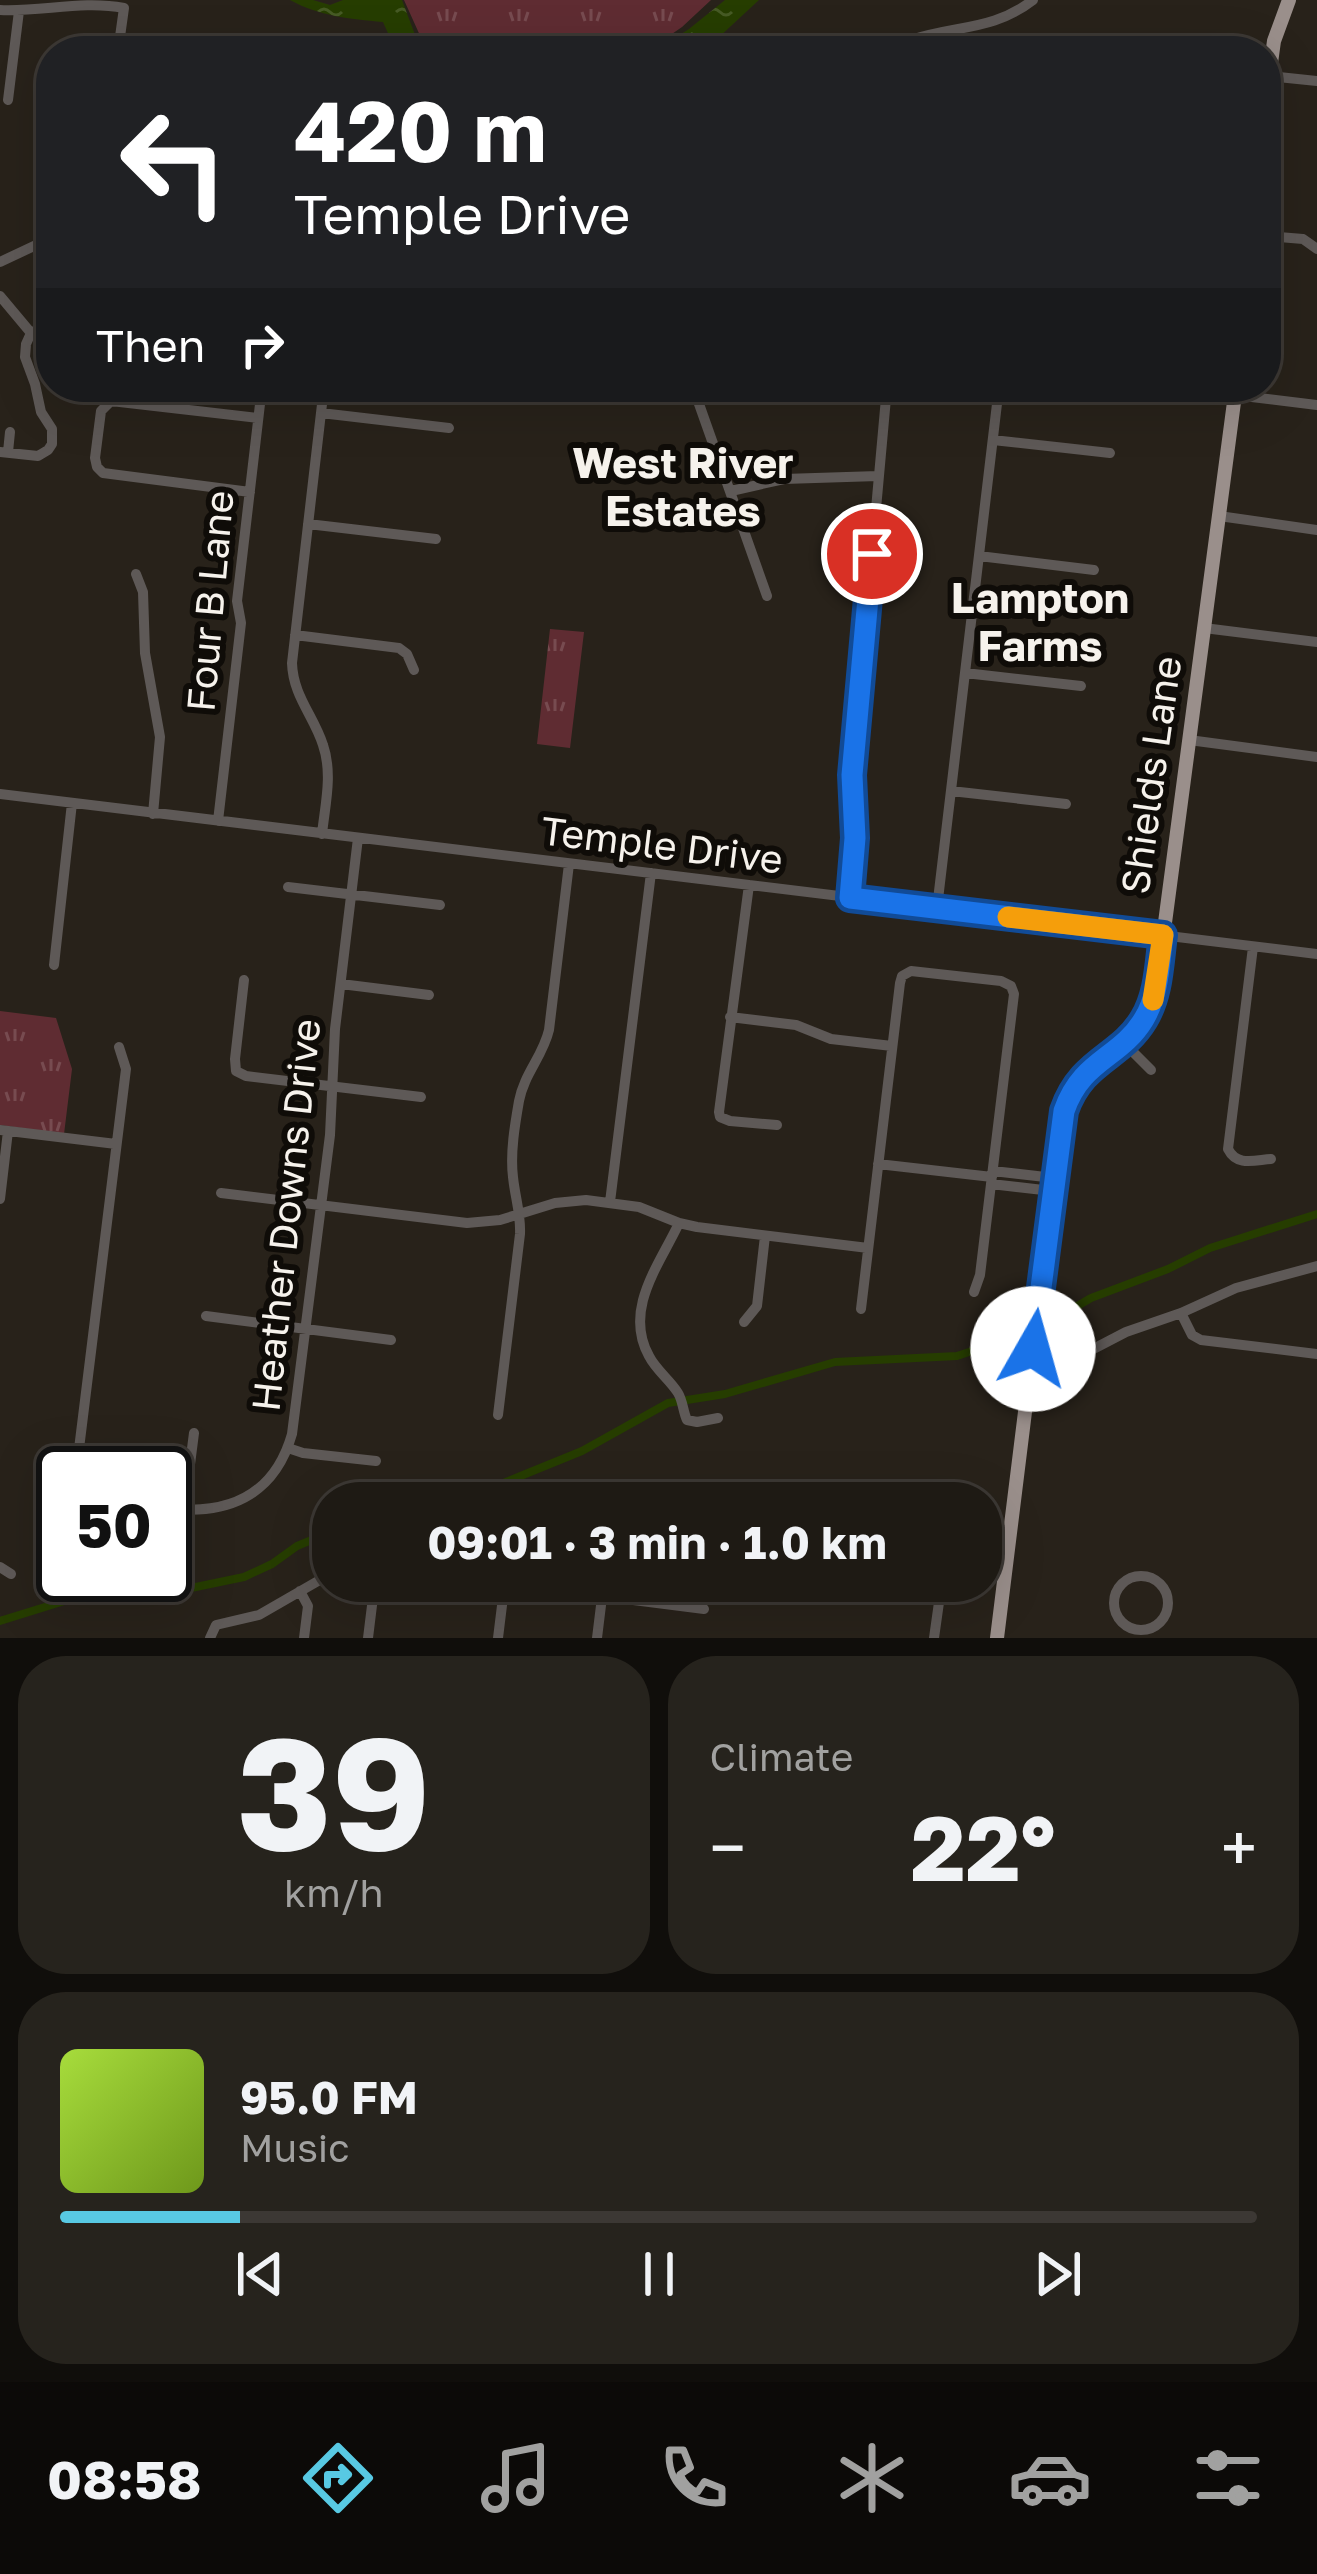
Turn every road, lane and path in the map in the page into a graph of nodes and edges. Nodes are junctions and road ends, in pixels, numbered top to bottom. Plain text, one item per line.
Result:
1 (1033, 0) edge
2 (1289, 0) edge
3 (0, 10) edge
4 (19, 11) junction
5 (120, 36) edge
6 (930, 36) edge
7 (1276, 36) edge
8 (1281, 77) edge
9 (1317, 81) edge
10 (8, 100) dead end
11 (1281, 237) edge
12 (36, 245) edge
13 (1317, 249) edge
14 (0, 262) edge
15 (0, 296) edge
16 (36, 330) edge
17 (32, 332) junction
18 (36, 395) edge
19 (1281, 399) edge
20 (38, 402) edge
21 (110, 402) edge
22 (132, 402) edge
23 (164, 402) edge
24 (261, 402) edge
25 (322, 402) edge
26 (698, 402) edge
27 (885, 402) edge
28 (997, 402) edge
29 (1234, 402) edge
30 (1317, 405) edge
31 (163, 406) junction
32 (321, 413) junction
33 (259, 418) junction
34 (449, 428) dead end
35 (10, 432) dead end
36 (993, 440) junction
37 (4, 452) edge
38 (1110, 454) dead end
39 (878, 476) junction
40 (731, 491) junction
41 (250, 492) junction
42 (1219, 516) junction
43 (308, 524) junction
44 (1317, 530) edge
45 (436, 539) dead end
46 (980, 556) junction
47 (1094, 570) dead end
48 (136, 574) dead end
49 (767, 596) dead end
50 (1204, 628) junction
51 (295, 635) junction
52 (1317, 643) edge
53 (414, 670) dead end
54 (965, 673) junction
55 (1081, 686) dead end
56 (1189, 740) junction
57 (1317, 757) edge
58 (951, 791) junction
59 (0, 794) edge
60 (71, 803) junction
61 (1066, 805) dead end
62 (153, 814) junction
63 (218, 821) junction
64 (322, 834) junction
65 (358, 838) junction
66 (569, 864) junction
67 (651, 874) junction
68 (749, 885) junction
69 (288, 887) dead end
70 (352, 895) junction
71 (850, 898) junction
72 (440, 905) dead end
73 (938, 908) junction
74 (1163, 935) junction
75 (1253, 946) junction
76 (1317, 954) edge
77 (54, 964) dead end
78 (244, 980) dead end
79 (341, 984) junction
80 (429, 995) dead end
81 (730, 1017) junction
82 (1124, 1043) junction
83 (892, 1046) junction
84 (119, 1047) dead end
85 (1150, 1070) dead end
86 (332, 1086) junction
87 (421, 1097) dead end
88 (777, 1125) dead end
89 (4, 1130) edge
90 (116, 1144) junction
91 (1271, 1159) dead end
92 (878, 1164) junction
93 (992, 1178) junction
94 (1053, 1185) junction
95 (221, 1193) dead end
96 (0, 1199) edge
97 (610, 1202) junction
98 (321, 1205) junction
99 (520, 1215) junction
100 (679, 1223) junction
101 (765, 1236) junction
102 (868, 1248) junction
103 (1317, 1265) edge
104 (974, 1292) dead end
105 (860, 1309) dead end
106 (1181, 1313) junction
107 (206, 1316) dead end
108 (744, 1322) dead end
109 (306, 1330) junction
110 (391, 1340) dead end
111 (1317, 1354) edge
112 (1076, 1358) dead end
113 (498, 1414) dead end
114 (718, 1418) dead end
115 (194, 1432) dead end
116 (79, 1446) edge
117 (192, 1448) edge
118 (288, 1448) junction
119 (376, 1461) dead end
120 (192, 1510) edge
121 (312, 1585) edge
122 (300, 1592) junction
123 (372, 1602) edge
124 (502, 1602) edge
125 (601, 1602) edge
126 (649, 1602) edge
127 (939, 1602) edge
128 (704, 1609) dead end
129 (1165, 1616) junction
130 (1149, 1633) edge
131 (1164, 1636) edge
132 (210, 1638) edge
133 (304, 1638) edge
134 (368, 1638) edge
135 (498, 1638) edge
136 (597, 1638) edge
137 (934, 1638) edge
138 (997, 1638) edge

1 - 6 street
2 - 7 main road
3 - 4 street
4 - 5 street
4 - 10 street
8 - 9 street
11 - 13 street
12 - 14 street
15 - 17 street
16 - 17 street
17 - 18 street
19 - 30 street
20 - 37 street
21 - 41 street
22 - 31 street
23 - 31 street
24 - 33 street, Four B Lane
25 - 32 street
26 - 40 street
27 - 39 street
28 - 36 street
29 - 42 main road, Shields Lane
31 - 33 street
32 - 34 street
32 - 43 street
33 - 41 street, Four B Lane
35 - 37 street
36 - 38 street
36 - 46 street
39 - 40 street
39 - 71 street
40 - 49 street
41 - 63 street, Four B Lane
42 - 44 street
42 - 50 main road, Shields Lane
43 - 45 street
43 - 51 street
46 - 47 street
46 - 54 street
48 - 62 street
50 - 52 street
50 - 56 main road, Shields Lane
51 - 53 street
51 - 64 street
54 - 55 street
54 - 58 street
56 - 57 street
56 - 74 main road, Shields Lane
58 - 61 street
58 - 73 street
59 - 60 street, Temple Drive
60 - 62 street, Temple Drive
60 - 77 street
62 - 63 street, Temple Drive
63 - 64 street, Temple Drive
64 - 65 street, Temple Drive
65 - 66 street, Temple Drive
65 - 70 street, Heather Downs Drive
66 - 67 street, Temple Drive
66 - 99 street
67 - 68 street, Temple Drive
67 - 97 street
68 - 71 street, Temple Drive
68 - 81 street
69 - 70 street
70 - 72 street
70 - 79 street, Heather Downs Drive
71 - 73 street, Temple Drive
73 - 74 street, Temple Drive
74 - 75 street, Temple Drive
74 - 82 main road, Shields Lane
75 - 76 street, Temple Drive
75 - 91 street
78 - 86 street
79 - 80 street
79 - 86 street, Heather Downs Drive
81 - 83 street
81 - 88 street
82 - 85 street
82 - 94 main road, Shields Lane
83 - 92 street
83 - 93 street
84 - 90 street
86 - 87 street
86 - 98 street, Heather Downs Drive
89 - 90 street
89 - 96 street
90 - 116 street
92 - 93 street
92 - 102 street
93 - 94 street
93 - 104 street
94 - 138 main road, Shields Lane
95 - 98 street
97 - 99 street
97 - 100 street
98 - 99 street
98 - 109 street, Heather Downs Drive
99 - 113 street
100 - 101 street
100 - 114 street
101 - 102 street
101 - 108 street
102 - 105 street
103 - 106 street
106 - 111 street
106 - 112 street
107 - 109 street
109 - 110 street
109 - 118 street, Heather Downs Drive
115 - 117 street
118 - 119 street
118 - 120 street, Heather Downs Drive
121 - 122 street
122 - 132 street
122 - 133 street
123 - 134 street
124 - 135 street
125 - 136 street
126 - 128 street
127 - 137 street
129 - 130 street
129 - 130 street
129 - 131 street

